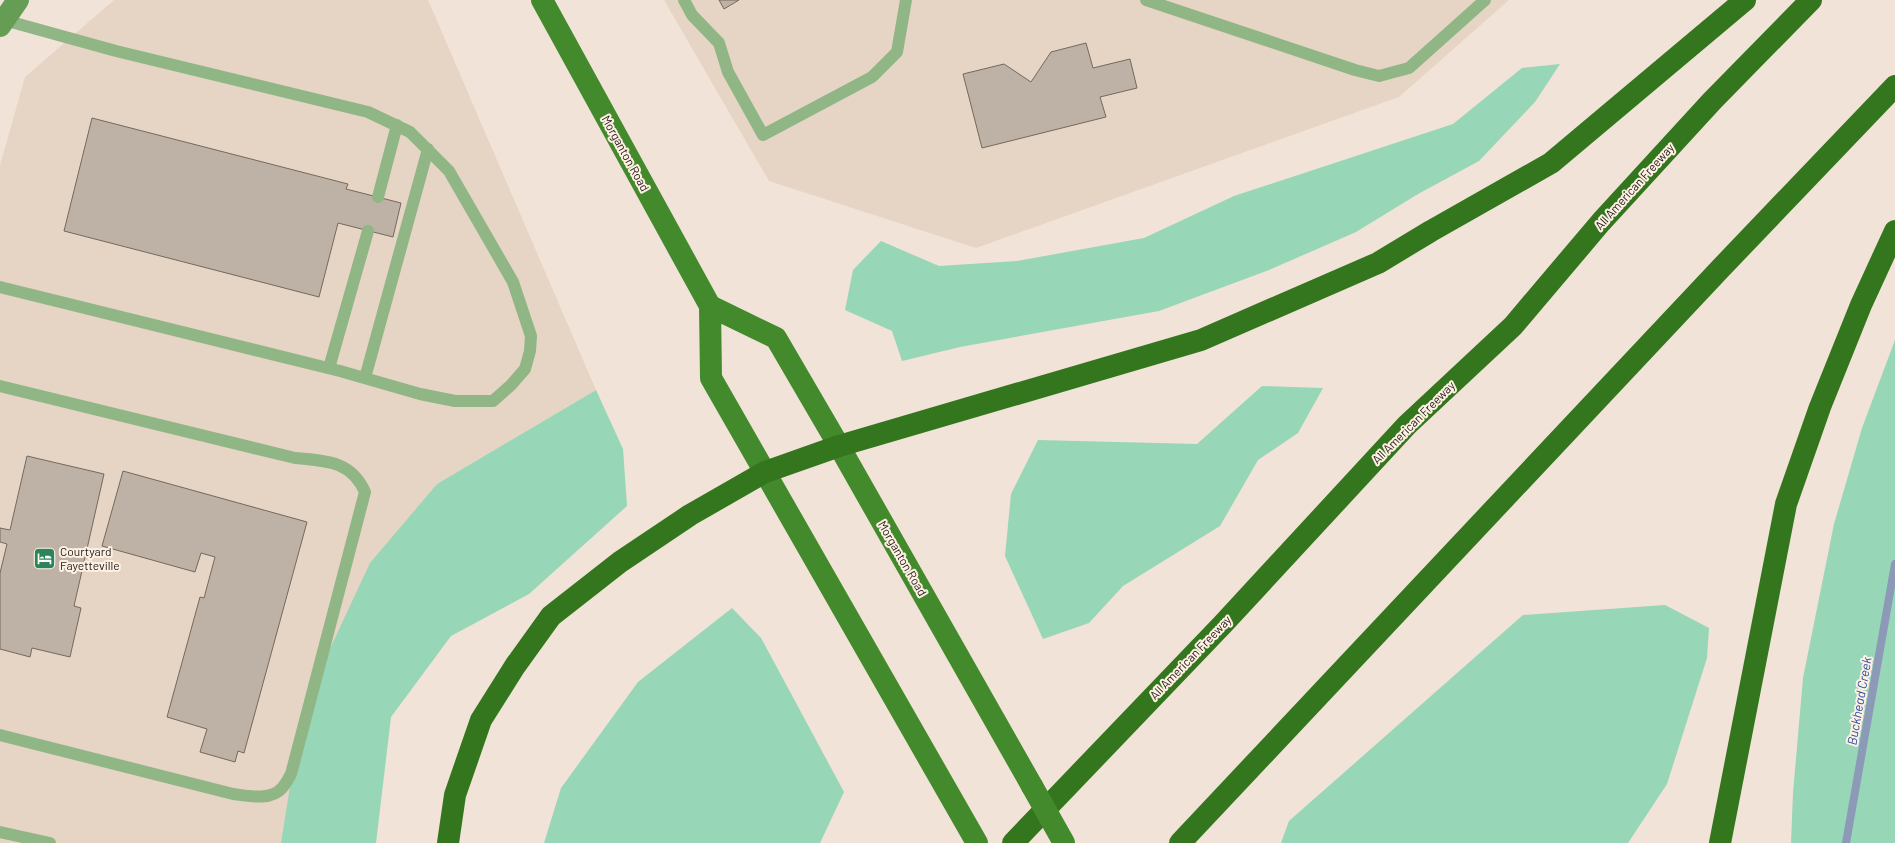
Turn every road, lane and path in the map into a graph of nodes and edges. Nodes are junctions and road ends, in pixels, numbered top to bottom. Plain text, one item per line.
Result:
1 (18, 0) edge
2 (542, 0) edge
3 (684, 0) edge
4 (906, 0) edge
5 (1146, 0) edge
6 (1485, 0) edge
7 (1745, 0) edge
8 (1811, 0) edge
9 (2, 23) edge
10 (1895, 86) edge
11 (397, 125) junction
12 (428, 149) junction
13 (378, 197) dead end
14 (368, 230) dead end
15 (1895, 231) edge
16 (0, 287) edge
17 (710, 306) junction
18 (329, 368) junction
19 (365, 378) junction
20 (0, 386) edge
21 (840, 446) junction
22 (765, 472) junction
23 (0, 735) edge
24 (0, 832) edge
25 (50, 843) edge
26 (448, 843) edge
27 (977, 843) edge
28 (1013, 843) edge
29 (1064, 843) edge
30 (1180, 843) edge
31 (1720, 843) edge

1 - 9 street
2 - 17 main road, Morganton Road
3 - 4 lane
5 - 6 lane
7 - 21 highway
8 - 28 highway, All American Freeway
9 - 11 lane
10 - 30 highway
11 - 12 lane
11 - 13 lane
12 - 19 lane
12 - 19 lane
14 - 18 lane
15 - 31 highway
16 - 18 lane
17 - 21 main road, Morganton Road
17 - 22 main road, Morganton Road
18 - 19 lane
20 - 23 lane
21 - 22 highway
21 - 29 main road, Morganton Road, bridge
22 - 26 highway
22 - 27 main road, Morganton Road
24 - 25 lane

